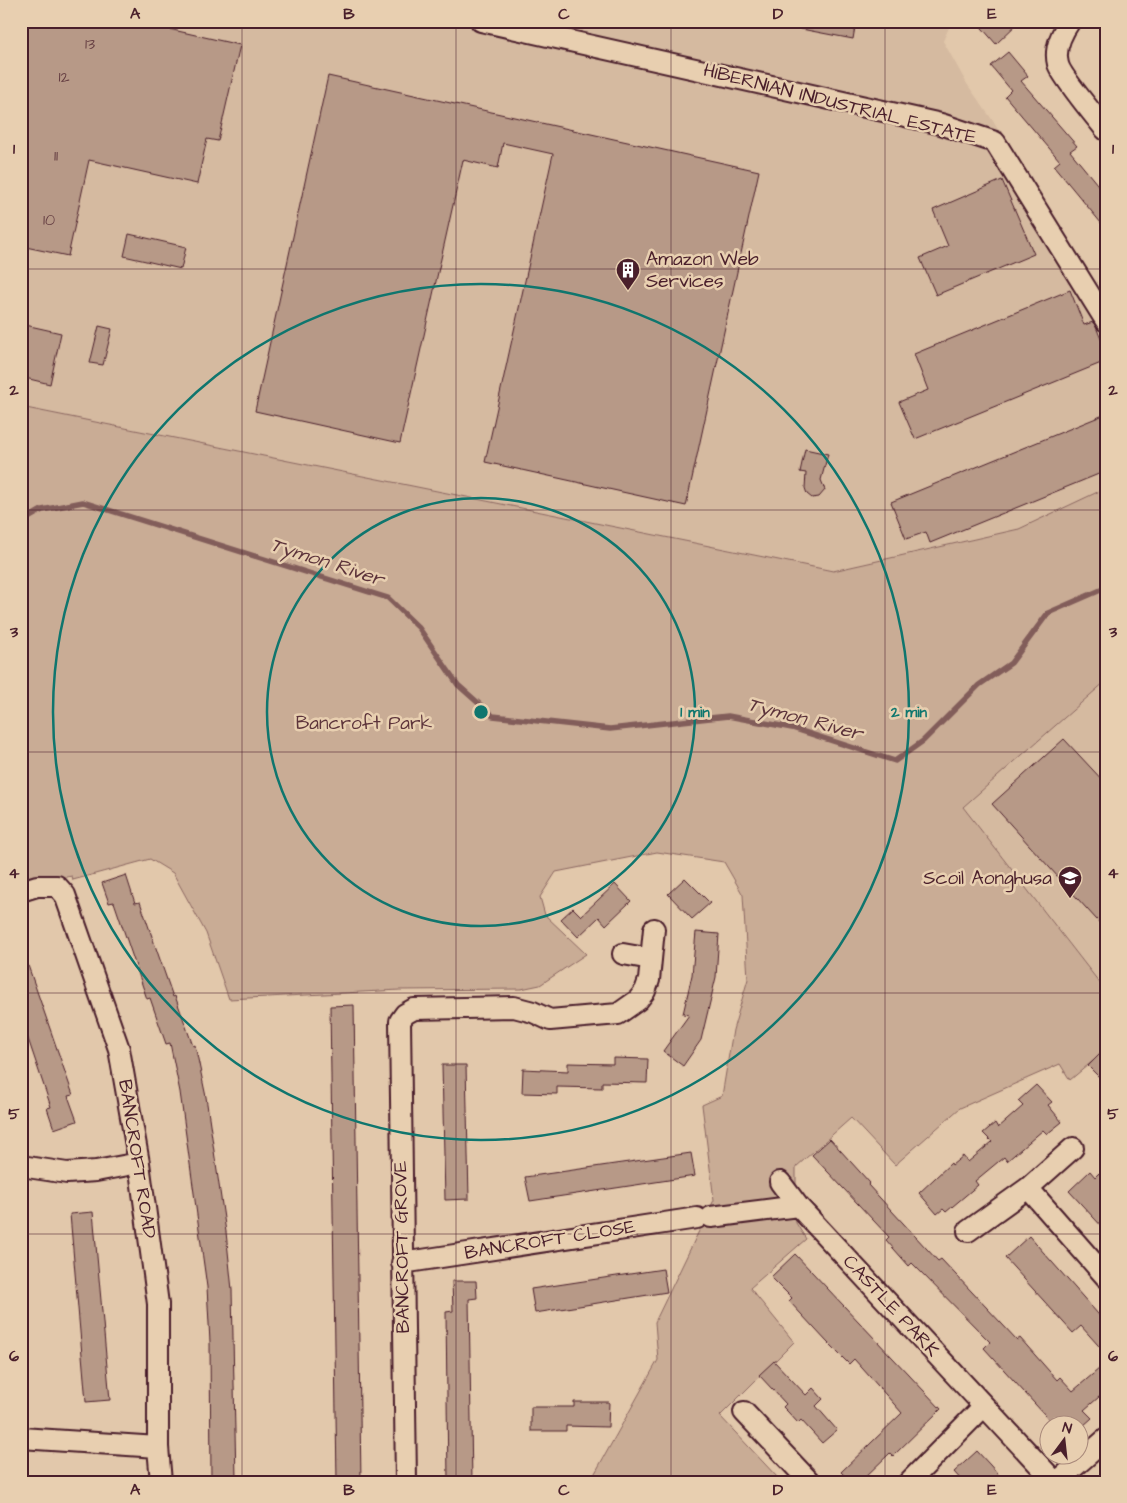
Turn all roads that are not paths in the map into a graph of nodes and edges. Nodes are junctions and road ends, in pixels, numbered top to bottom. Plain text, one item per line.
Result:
1 (481, 21) edge
2 (1070, 21) edge
3 (1106, 130) edge
4 (1106, 320) edge
5 (21, 891) edge
6 (654, 929) dead end
7 (623, 954) dead end
8 (651, 959) junction
9 (1073, 1148) dead end
10 (139, 1163) junction
11 (21, 1166) edge
12 (780, 1182) dead end
13 (1028, 1188) junction
14 (798, 1206) junction
15 (968, 1231) dead end
16 (402, 1263) junction
17 (1106, 1278) edge
18 (983, 1407) junction
19 (744, 1412) dead end
20 (21, 1438) edge
21 (1106, 1439) edge
22 (158, 1447) junction
23 (161, 1482) edge
24 (406, 1482) edge
25 (810, 1482) edge
26 (909, 1482) edge
27 (1056, 1482) edge

1 - 4 street, HIBERNIAN INDUSTRIAL ESTATE
2 - 3 street
5 - 10 street, BANCROFT ROAD
6 - 8 street
7 - 8 street
8 - 16 street, BANCROFT GROVE
9 - 13 street
10 - 11 street
10 - 22 street, BANCROFT ROAD
12 - 14 street, CASTLE PARK
13 - 15 street
13 - 17 street
14 - 16 street, BANCROFT CLOSE
14 - 18 street, CASTLE PARK
16 - 24 street, BANCROFT GROVE
18 - 26 street
18 - 27 street, CASTLE PARK
19 - 25 street
20 - 22 street
21 - 27 street, CASTLE PARK
22 - 23 street, BANCROFT ROAD

